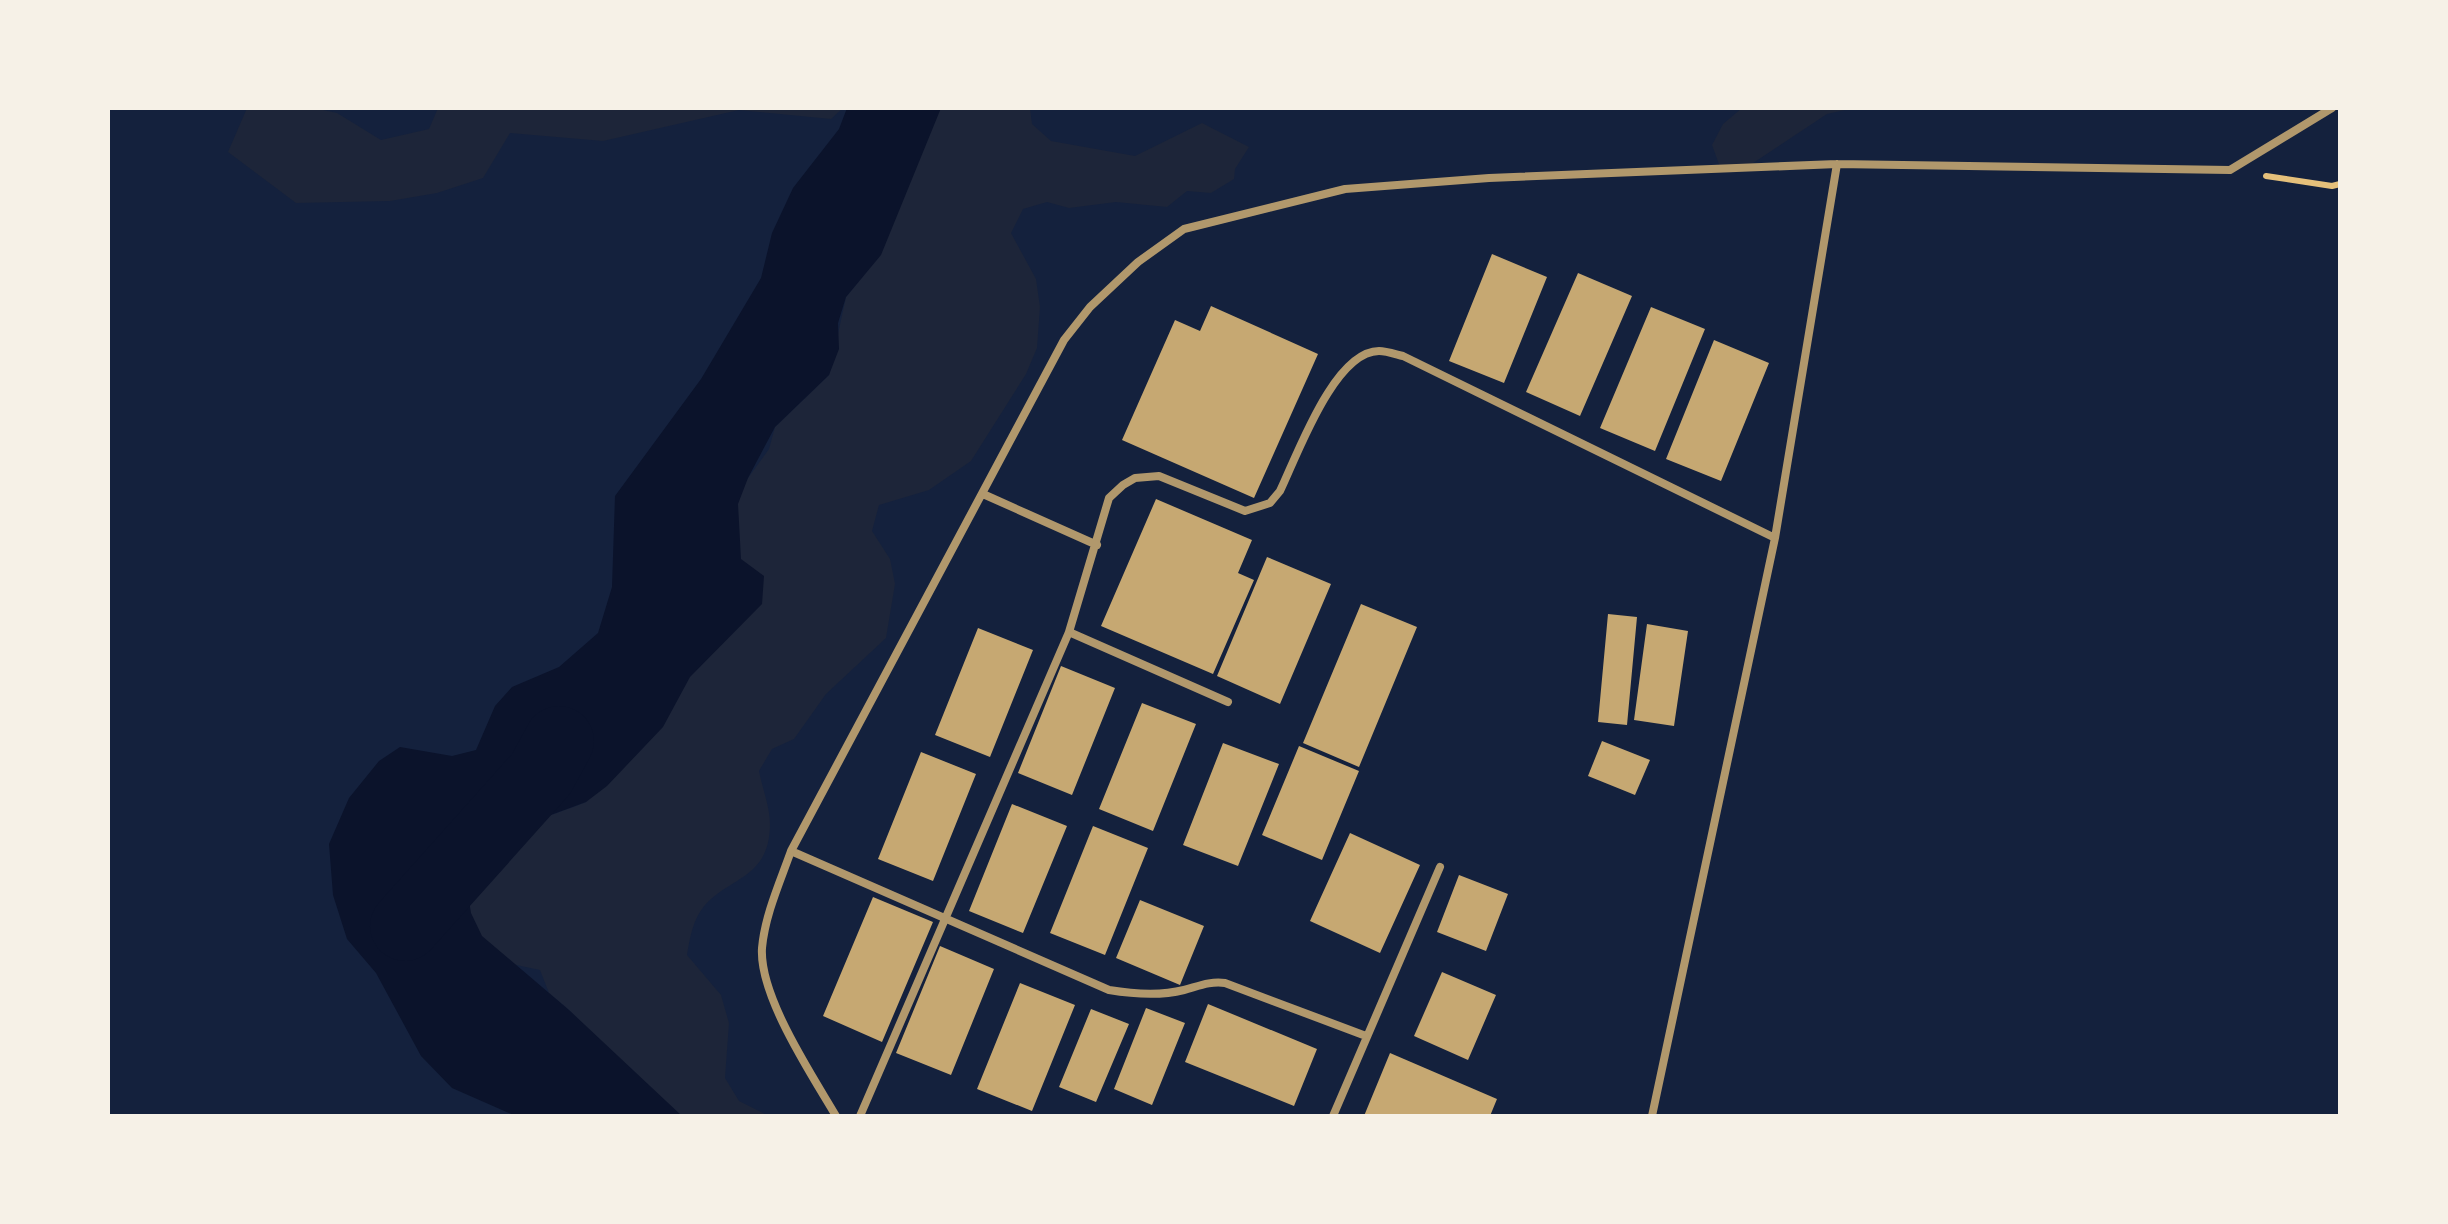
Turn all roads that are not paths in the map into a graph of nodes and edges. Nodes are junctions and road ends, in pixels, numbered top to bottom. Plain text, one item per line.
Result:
1 (2332, 108) edge
2 (1837, 164) junction
3 (983, 494) junction
4 (1775, 538) junction
5 (1097, 545) junction
6 (1070, 632) junction
7 (1228, 702) dead end
8 (791, 852) junction
9 (1440, 867) dead end
10 (945, 918) junction
11 (1366, 1036) junction
12 (836, 1116) edge
13 (860, 1116) edge
14 (1333, 1116) edge
15 (1652, 1116) edge

1 - 2 lane
2 - 3 lane
2 - 4 lane
3 - 5 lane
3 - 8 lane
4 - 5 lane
4 - 15 lane
5 - 6 lane
6 - 7 lane
6 - 10 lane
8 - 10 lane
8 - 12 lane
9 - 11 lane
10 - 11 lane
10 - 13 lane
11 - 14 lane

